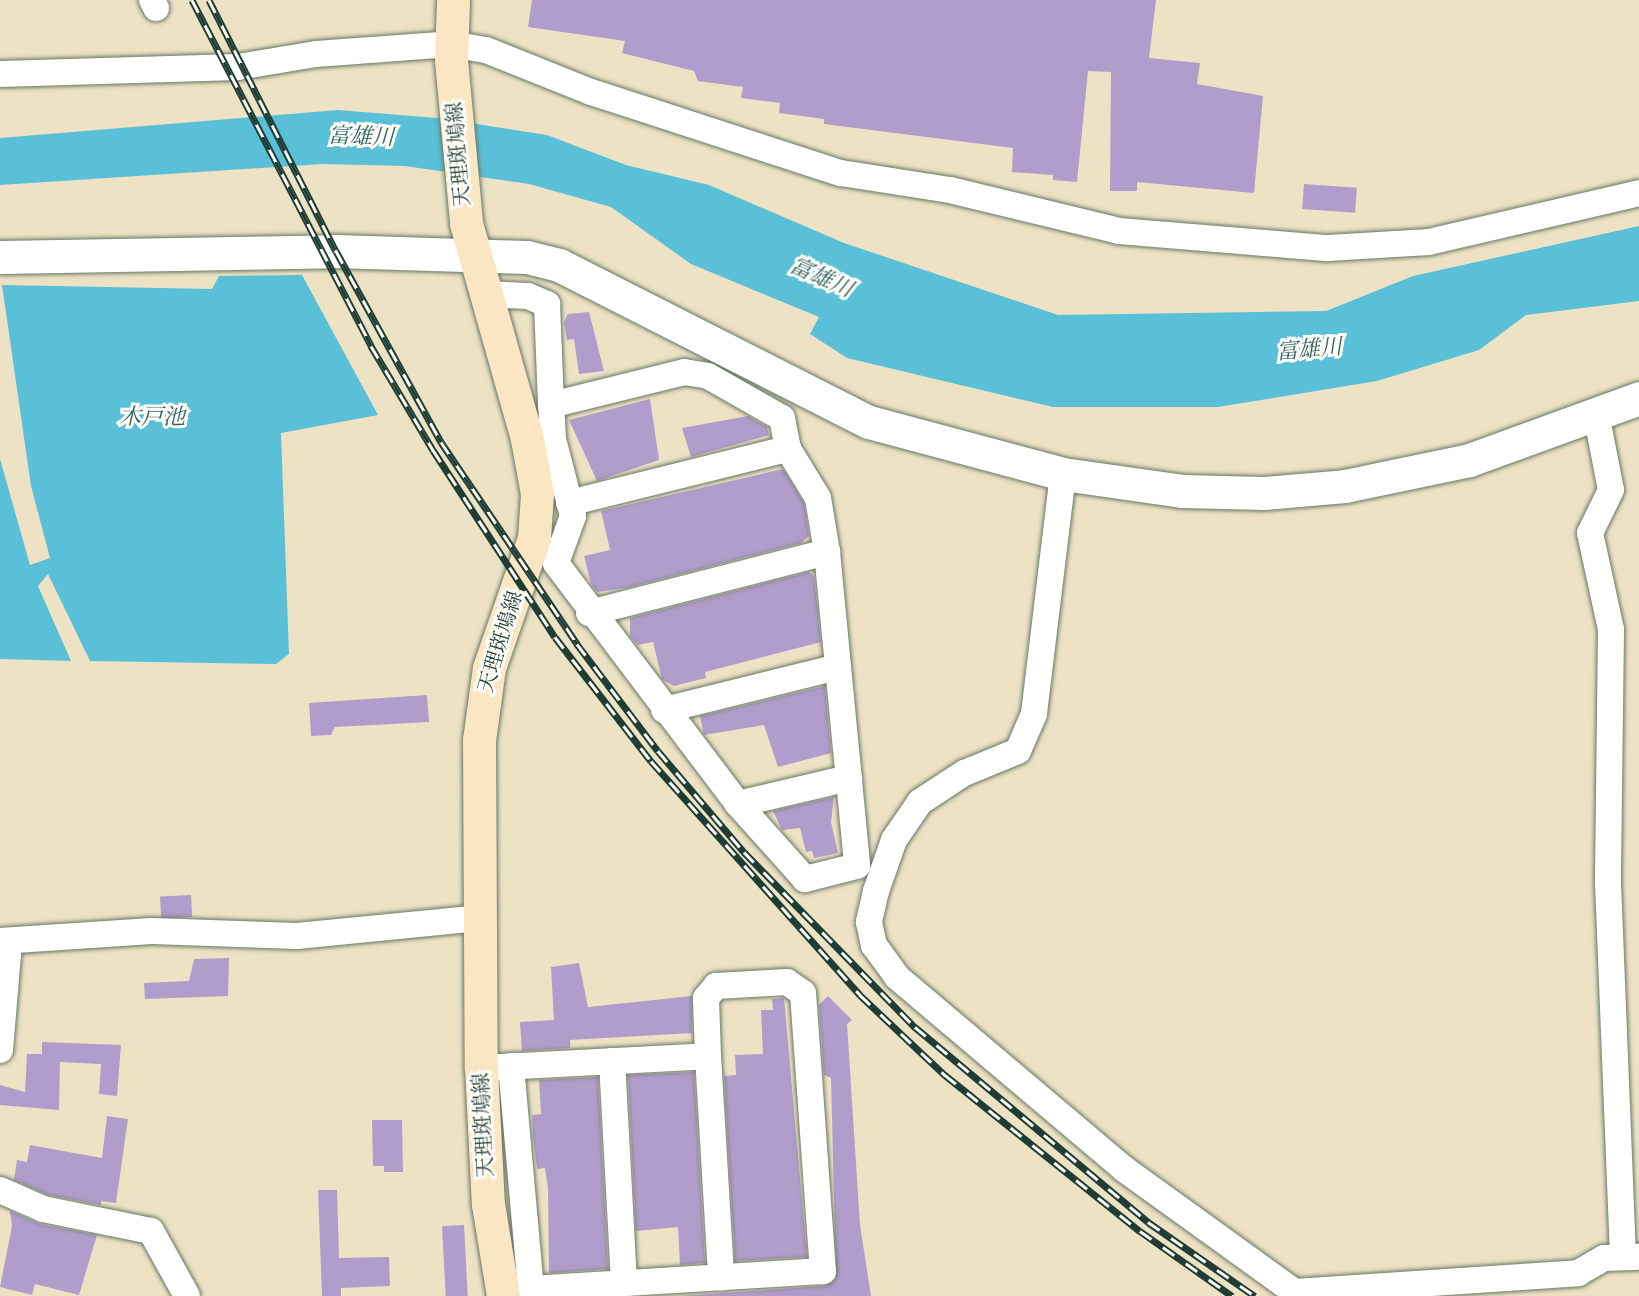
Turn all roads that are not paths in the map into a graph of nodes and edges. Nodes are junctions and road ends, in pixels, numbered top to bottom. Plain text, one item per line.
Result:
1 (453, 0) edge
2 (451, 52) junction
3 (0, 74) edge
4 (1639, 193) edge
5 (469, 237) junction
6 (0, 257) edge
7 (484, 294) junction
8 (1639, 398) edge
9 (551, 405) junction
10 (1596, 413) junction
11 (788, 449) junction
12 (1064, 474) junction
13 (569, 502) junction
14 (828, 552) junction
15 (590, 613) junction
16 (838, 667) junction
17 (664, 710) junction
18 (849, 778) junction
19 (738, 804) junction
20 (479, 918) junction
21 (5, 941) edge
22 (0, 1050) edge
23 (708, 1056) junction
24 (612, 1061) junction
25 (496, 1067) junction
26 (0, 1190) edge
27 (1631, 1257) edge
28 (721, 1278) junction
29 (624, 1283) junction
30 (516, 1294) edge
31 (1297, 1294) edge
32 (187, 1296) edge

1 - 2 main road, 天理斑鳩線
2 - 3 street
2 - 4 street
2 - 5 main road, 天理斑鳩線
5 - 6 street
5 - 7 main road, 天理斑鳩線
5 - 12 street
7 - 9 street
7 - 20 main road, 天理斑鳩線
8 - 10 street
9 - 11 street
9 - 13 street
10 - 12 street
10 - 27 street
11 - 13 street
11 - 14 street
12 - 31 street
13 - 15 street
14 - 15 street
14 - 16 street
15 - 17 street
16 - 17 street
16 - 18 street
17 - 19 street
18 - 19 street
18 - 19 street
20 - 21 street
20 - 25 main road, 天理斑鳩線
21 - 22 street
23 - 24 street
23 - 28 street
23 - 28 street
24 - 25 street
24 - 29 street
25 - 30 main road, 天理斑鳩線
26 - 32 street
27 - 31 street
28 - 29 street
29 - 30 street

